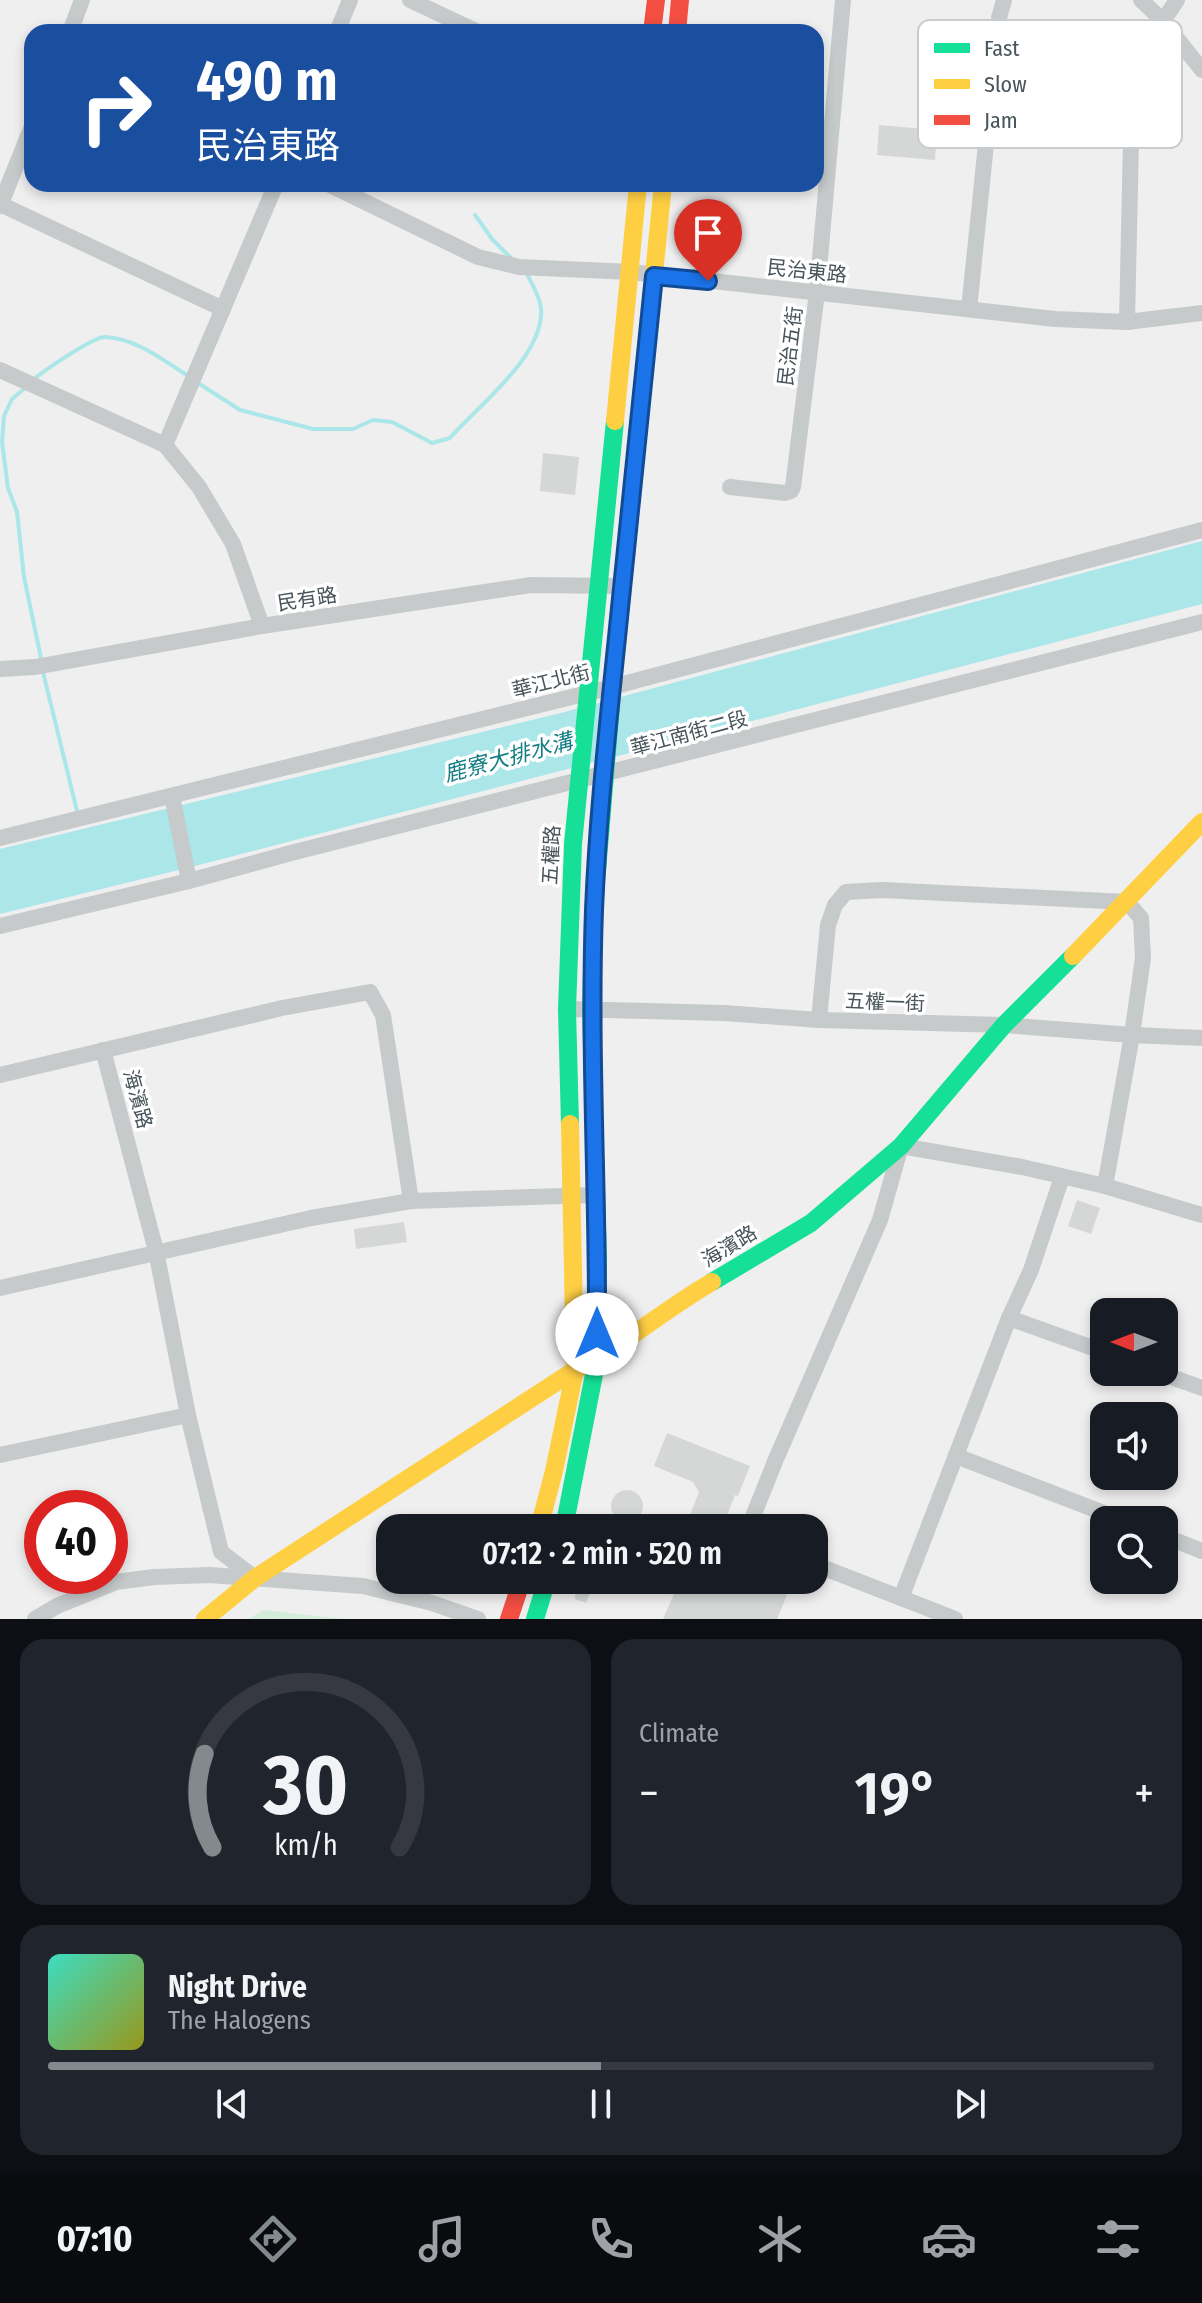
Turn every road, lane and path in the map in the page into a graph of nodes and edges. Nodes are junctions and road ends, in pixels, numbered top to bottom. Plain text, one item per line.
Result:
1 (82, 0) edge
2 (350, 0) edge
3 (410, 0) edge
4 (656, 0) edge
5 (680, 0) edge
6 (843, 0) edge
7 (1004, 0) edge
8 (1141, 0) edge
9 (1177, 0) edge
10 (999, 20) edge
11 (1162, 20) edge
12 (1164, 20) edge
13 (73, 24) edge
14 (340, 24) edge
15 (461, 24) edge
16 (653, 24) edge
17 (678, 24) edge
18 (1182, 45) edge
19 (1202, 70) edge
20 (24, 146) edge
21 (986, 148) edge
22 (1131, 148) edge
23 (273, 192) edge
24 (344, 192) edge
25 (637, 192) edge
26 (662, 192) edge
27 (0, 205) edge
28 (631, 272) junction
29 (654, 276) junction
30 (817, 292) junction
31 (223, 309) junction
32 (969, 309) junction
33 (1202, 313) edge
34 (1127, 322) junction
35 (0, 370) edge
36 (165, 445) junction
37 (730, 487) dead end
38 (1202, 530) edge
39 (622, 586) junction
40 (598, 587) junction
41 (1202, 622) edge
42 (262, 626) junction
43 (0, 669) edge
44 (612, 692) junction
45 (587, 696) junction
46 (604, 768) junction
47 (579, 774) junction
48 (173, 800) junction
49 (1202, 822) edge
50 (0, 838) edge
51 (188, 876) junction
52 (1127, 902) junction
53 (0, 926) edge
54 (567, 1009) junction
55 (591, 1010) junction
56 (819, 1020) junction
57 (1004, 1025) junction
58 (1132, 1035) junction
59 (1202, 1038) edge
60 (103, 1050) junction
61 (0, 1075) edge
62 (901, 1146) junction
63 (1062, 1177) junction
64 (1105, 1186) junction
65 (570, 1195) junction
66 (596, 1195) junction
67 (411, 1201) junction
68 (1202, 1215) edge
69 (156, 1251) junction
70 (0, 1288) edge
71 (1009, 1318) junction
72 (1090, 1347) edge
73 (597, 1359) junction
74 (575, 1370) junction
75 (1178, 1379) edge
76 (1202, 1388) edge
77 (188, 1415) junction
78 (0, 1455) edge
79 (956, 1456) junction
80 (1090, 1508) edge
81 (543, 1514) edge
82 (567, 1514) edge
83 (754, 1514) edge
84 (1178, 1542) edge
85 (1202, 1551) edge
86 (828, 1569) edge
87 (255, 1578) junction
88 (517, 1594) edge
89 (543, 1594) edge
90 (901, 1598) junction
91 (35, 1619) edge
92 (205, 1619) edge
93 (478, 1619) edge
94 (509, 1619) edge
95 (535, 1619) edge
96 (955, 1619) edge

1 - 13 street
2 - 14 street
3 - 15 street
4 - 16 street
5 - 17 street
6 - 30 street, 民治五街
7 - 10 street
8 - 11 street
9 - 12 street
18 - 19 street
20 - 27 street
21 - 32 street
22 - 34 street
23 - 31 street
24 - 28 street, 民治東路
25 - 28 street, 五權路
26 - 29 street
27 - 31 street
28 - 29 street, 民治東路
28 - 40 street, 五權路
29 - 30 street, 民治東路
29 - 39 street
30 - 32 street, 民治東路
30 - 37 street, 民治五街
31 - 36 street
32 - 34 street, 民治東路
33 - 34 street, 民治東路
35 - 36 street
36 - 42 street
38 - 44 street, 華江北街
39 - 40 street, 民有路
39 - 44 street
40 - 42 street, 民有路
40 - 45 street, 五權路
41 - 46 street, 華江南街二段
42 - 43 street, 民有路
44 - 45 street, 華江北街
44 - 46 street
45 - 47 street, 五權路
45 - 48 street, 華江北街
46 - 47 street, 華江南街二段
46 - 55 street
47 - 51 street, 華江南街二段
47 - 54 street, 五權路
48 - 50 street, 華江北街
48 - 51 street
49 - 52 street, 海濱路
51 - 53 street, 華江南街二段
52 - 56 street
52 - 57 street, 海濱路
52 - 58 street
54 - 55 street, 五權一街
54 - 65 street, 五權路
55 - 56 street, 五權一街
55 - 66 street
56 - 57 street, 五權一街
57 - 58 street, 五權一街
57 - 62 street, 海濱路
58 - 59 street, 五權一街
58 - 64 street
60 - 61 street, 海濱路
60 - 67 street, 海濱路
60 - 69 street, 海濱路
62 - 63 street
62 - 73 street, 海濱路
62 - 83 street
63 - 64 street
63 - 71 street
64 - 68 street
65 - 66 street
65 - 67 street
65 - 74 street, 五權路
66 - 73 street
67 - 69 street
69 - 70 street
69 - 77 street, 海濱路
71 - 72 street
71 - 79 street
73 - 74 street, 海濱路
73 - 82 street
74 - 81 street, 五權路
74 - 87 street, 海濱路
75 - 76 street
77 - 78 street
77 - 87 street, 海濱路
79 - 80 street
79 - 90 street
84 - 85 street
86 - 90 street
87 - 91 street
87 - 92 street, 海濱路
87 - 93 street
88 - 94 street
89 - 95 street
90 - 96 street

